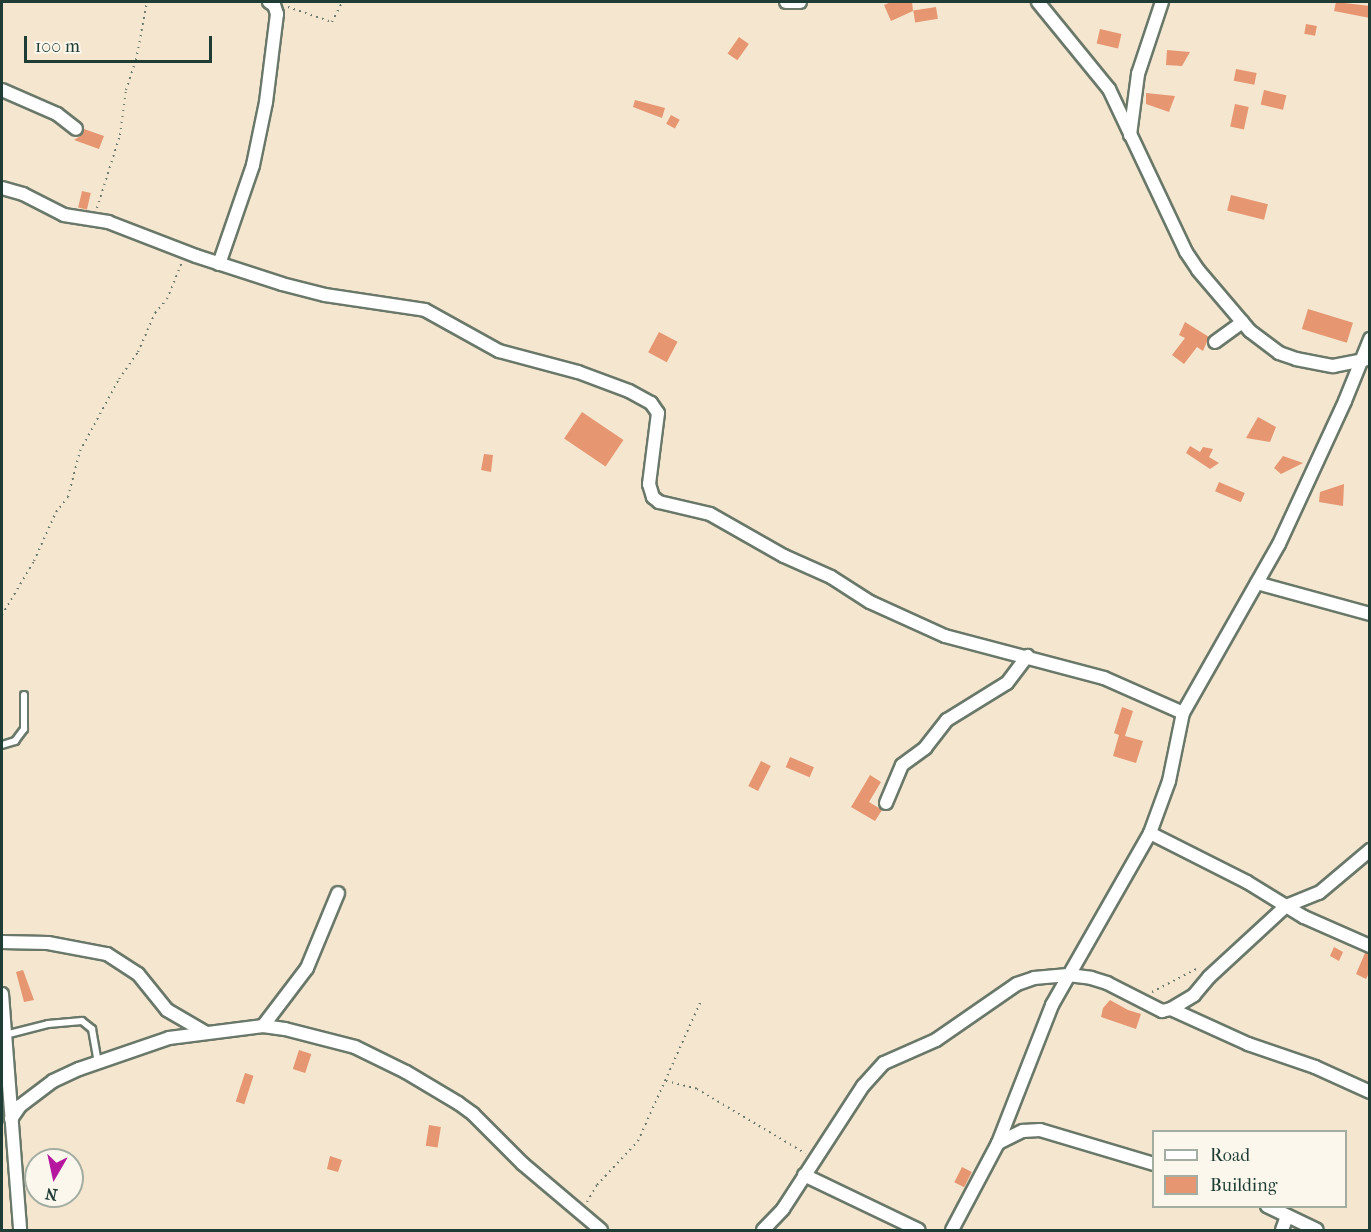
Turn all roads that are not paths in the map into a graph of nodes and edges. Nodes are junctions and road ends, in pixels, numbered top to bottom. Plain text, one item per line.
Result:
1 (269, 2) edge
2 (786, 2) edge
3 (800, 2) edge
4 (1038, 2) edge
5 (1162, 2) edge
6 (2, 90) edge
7 (76, 129) dead end
8 (1130, 136) junction
9 (2, 188) edge
10 (219, 264) junction
11 (1243, 322) junction
12 (1370, 339) edge
13 (1215, 342) dead end
14 (1366, 360) edge
15 (1257, 583) junction
16 (1370, 614) edge
17 (1027, 657) junction
18 (24, 694) dead end
19 (1183, 713) junction
20 (2, 745) edge
21 (886, 803) dead end
22 (1150, 833) junction
23 (1370, 850) edge
24 (338, 893) dead end
25 (1287, 906) junction
26 (2, 942) edge
27 (1370, 946) edge
28 (1068, 975) junction
29 (2, 994) edge
30 (1171, 1009) junction
31 (263, 1026) junction
32 (205, 1032) junction
33 (4, 1035) junction
34 (98, 1062) junction
35 (1370, 1092) edge
36 (7, 1112) edge
37 (998, 1143) junction
38 (1152, 1163) edge
39 (804, 1175) junction
40 (1271, 1208) edge
41 (1287, 1216) junction
42 (20, 1230) edge
43 (601, 1230) edge
44 (763, 1230) edge
45 (919, 1230) edge
46 (952, 1230) edge
47 (1282, 1230) edge
48 (1317, 1230) edge

1 - 10 street
2 - 3 street
4 - 8 street
5 - 8 street
6 - 7 street
8 - 11 street
9 - 10 street
10 - 17 street
11 - 13 street
11 - 14 street
12 - 14 street
14 - 15 street
15 - 16 street
15 - 19 street
17 - 19 street
17 - 21 street
18 - 20 lane
19 - 22 street
22 - 25 street
22 - 28 street
23 - 25 street
24 - 31 street
25 - 27 street
25 - 30 street
26 - 32 street
28 - 30 street
28 - 37 street
28 - 39 street
29 - 33 street
30 - 35 street
31 - 32 street
31 - 43 street
32 - 34 street
33 - 34 lane
33 - 36 street
34 - 36 street
36 - 42 street
37 - 38 street
37 - 46 street
39 - 44 street
39 - 45 street
40 - 41 street
41 - 47 street
41 - 48 street

